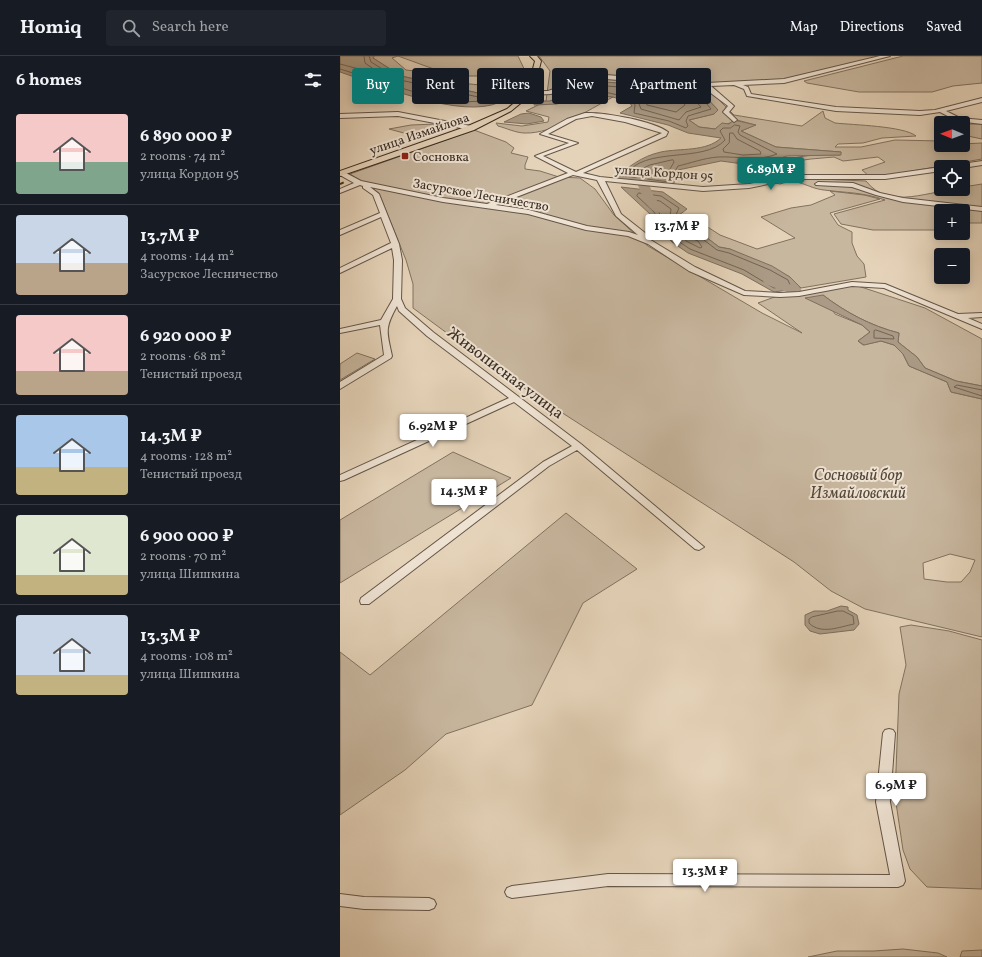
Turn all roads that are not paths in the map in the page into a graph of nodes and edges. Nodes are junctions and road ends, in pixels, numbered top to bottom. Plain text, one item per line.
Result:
1 (533, 56) edge
2 (887, 56) edge
3 (536, 68) edge
4 (616, 78) edge
5 (734, 84) junction
6 (711, 85) edge
7 (711, 89) edge
8 (544, 93) edge
9 (982, 100) edge
10 (516, 104) edge
11 (940, 110) junction
12 (340, 116) edge
13 (734, 120) dead end
14 (982, 122) edge
15 (471, 128) junction
16 (982, 163) edge
17 (970, 165) edge
18 (934, 169) edge
19 (341, 173) edge
20 (575, 173) junction
21 (793, 177) junction
22 (600, 179) junction
23 (359, 183) junction
24 (340, 191) edge
25 (483, 206) junction
26 (982, 209) edge
27 (383, 214) junction
28 (340, 233) edge
29 (651, 242) junction
30 (395, 244) junction
31 (340, 271) edge
32 (397, 299) junction
33 (982, 315) edge
34 (957, 316) junction
35 (384, 322) junction
36 (982, 327) edge
37 (340, 331) edge
38 (340, 386) edge
39 (515, 398) junction
40 (578, 446) junction
41 (341, 478) dead end
42 (699, 547) dead end
43 (365, 601) dead end
44 (889, 733) dead end
45 (512, 892) dead end
46 (340, 900) edge
47 (429, 904) dead end

1 - 3 main road
2 - 5 street
4 - 8 street
5 - 6 street
5 - 11 street
7 - 13 street
9 - 11 street
10 - 15 main road, улица Измайлова
11 - 14 street
12 - 15 street
15 - 19 main road, улица Измайлова
16 - 17 street
18 - 21 street, улица Кордон 95
19 - 23 street
20 - 20 street, улица Кордон 95
20 - 22 street, улица Кордон 95
20 - 25 street, улица Кордон 95
21 - 22 street, улица Кордон 95
21 - 26 street
22 - 29 street
23 - 24 street
23 - 25 street, Засурское Лесничество
23 - 27 street
25 - 29 street, Засурское Лесничество
27 - 28 street
27 - 30 street
29 - 34 street, Засурское Лесничество
30 - 31 street
30 - 32 street
32 - 35 street
32 - 39 street, Живописная улица
33 - 34 street
34 - 36 street, Засурское Лесничество
35 - 37 street
35 - 38 street
39 - 40 street, Живописная улица
39 - 41 street
40 - 42 street, Живописная улица
40 - 43 street
44 - 45 street
46 - 47 street

